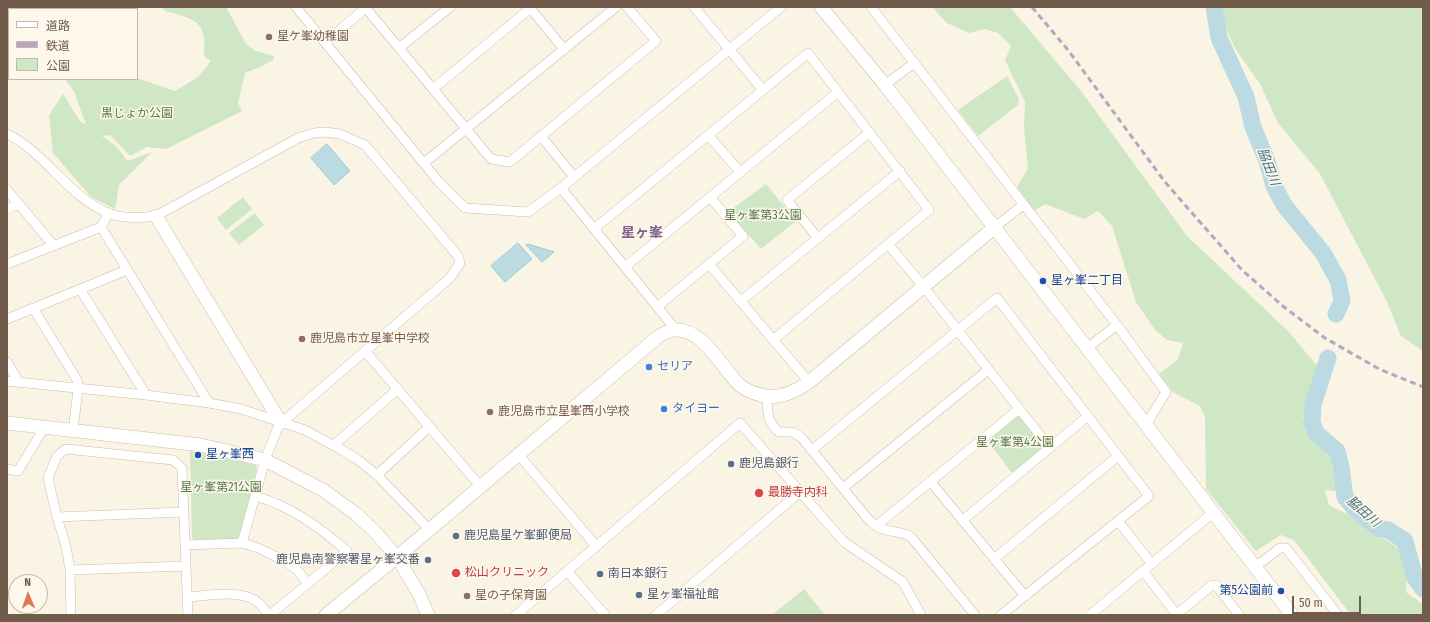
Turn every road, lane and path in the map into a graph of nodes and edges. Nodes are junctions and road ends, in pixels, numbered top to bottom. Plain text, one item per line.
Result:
1 (296, 7) edge
2 (366, 7) edge
3 (450, 7) edge
4 (616, 7) edge
5 (627, 7) edge
6 (780, 7) edge
7 (821, 7) edge
8 (871, 7) edge
9 (531, 8) edge
10 (696, 8) edge
11 (325, 42) junction
12 (399, 48) junction
13 (564, 49) junction
14 (729, 49) junction
15 (914, 63) junction
16 (885, 85) junction
17 (433, 88) junction
18 (763, 90) junction
19 (838, 92) junction
20 (466, 129) junction
21 (870, 132) junction
22 (7, 134) edge
23 (708, 135) junction
24 (542, 136) junction
25 (424, 163) junction
26 (900, 171) junction
27 (740, 172) junction
28 (574, 178) junction
29 (561, 188) junction
30 (7, 190) edge
31 (710, 197) junction
32 (19, 204) junction
33 (1023, 205) junction
34 (7, 209) edge
35 (109, 213) junction
36 (156, 216) junction
37 (101, 227) junction
38 (995, 228) junction
39 (594, 229) junction
40 (818, 238) junction
41 (888, 244) junction
42 (54, 246) junction
43 (7, 264) edge
44 (709, 264) junction
45 (625, 267) junction
46 (127, 270) junction
47 (923, 286) junction
48 (80, 289) junction
49 (741, 301) junction
50 (657, 307) junction
51 (33, 308) junction
52 (7, 319) edge
53 (1117, 325) junction
54 (676, 330) junction
55 (958, 330) junction
56 (773, 340) junction
57 (1087, 348) junction
58 (365, 351) junction
59 (7, 362) edge
60 (988, 370) junction
61 (7, 381) edge
62 (19, 382) junction
63 (808, 382) junction
64 (78, 389) junction
65 (398, 390) junction
66 (146, 395) junction
67 (767, 397) junction
68 (209, 404) junction
69 (1019, 409) junction
70 (1088, 416) junction
71 (7, 423) edge
72 (281, 423) junction
73 (1146, 425) junction
74 (430, 427) junction
75 (44, 428) junction
76 (73, 431) junction
77 (334, 446) junction
78 (1050, 448) junction
79 (812, 450) junction
80 (518, 454) junction
81 (1118, 456) junction
82 (265, 460) junction
83 (7, 470) edge
84 (377, 475) junction
85 (930, 481) junction
86 (480, 486) junction
87 (843, 488) junction
88 (800, 492) junction
89 (255, 496) junction
90 (184, 512) junction
91 (1214, 512) junction
92 (57, 517) junction
93 (963, 520) junction
94 (1118, 521) junction
95 (876, 526) junction
96 (429, 529) junction
97 (242, 543) junction
98 (185, 545) junction
99 (596, 546) junction
100 (397, 557) junction
101 (994, 559) junction
102 (1152, 564) junction
103 (186, 566) junction
104 (1255, 567) junction
105 (70, 570) junction
106 (567, 570) junction
107 (1143, 571) junction
108 (308, 583) junction
109 (1025, 596) junction
110 (187, 597) junction
111 (71, 615) edge
112 (188, 615) edge
113 (269, 615) edge
114 (326, 615) edge
115 (428, 615) edge
116 (516, 615) edge
117 (605, 615) edge
118 (656, 615) edge
119 (921, 615) edge
120 (975, 615) edge
121 (1001, 615) edge
122 (1090, 615) edge
123 (1177, 615) edge
124 (1240, 615) edge
125 (1292, 615) edge
126 (1338, 615) edge

1 - 11 street
2 - 11 street
2 - 12 street
3 - 12 street
4 - 13 street
5 - 24 street
6 - 14 street
7 - 16 street
8 - 15 street
9 - 13 street
9 - 17 street
10 - 14 street
11 - 25 street
12 - 17 street
13 - 20 street
14 - 18 street
14 - 28 street
15 - 16 street
15 - 33 street
16 - 38 street
17 - 20 street
18 - 19 street
18 - 23 street
19 - 21 street
19 - 27 street
20 - 24 street
20 - 25 street
21 - 26 street
21 - 40 street
22 - 35 street
23 - 27 street
23 - 39 street
24 - 28 street
25 - 29 street
26 - 40 street
26 - 41 street
27 - 31 street
28 - 29 street
29 - 39 street
30 - 32 street
31 - 44 street
31 - 45 street
32 - 34 street
32 - 42 street
33 - 38 street
33 - 53 street
35 - 36 street
35 - 37 street
36 - 58 street
36 - 72 street
37 - 42 street
37 - 46 street
38 - 47 street
38 - 57 street
39 - 45 street
40 - 49 street
41 - 47 street
41 - 56 street
42 - 43 street
44 - 49 street
44 - 50 street
45 - 50 street
46 - 48 street
46 - 68 street
47 - 55 street
47 - 63 street
48 - 51 street
48 - 66 street
49 - 56 street
50 - 54 street
51 - 52 street
51 - 64 street
53 - 57 street
53 - 73 street
54 - 67 street
54 - 80 street
55 - 60 street
55 - 70 street
55 - 79 street
56 - 63 street
57 - 73 street
58 - 65 street
58 - 72 street
59 - 62 street
60 - 69 street
60 - 87 street
61 - 62 street
62 - 64 street
63 - 67 street
64 - 66 street
64 - 76 street
65 - 74 street
65 - 77 street
66 - 68 street
67 - 79 street
68 - 72 street
69 - 78 street
69 - 85 street
70 - 78 street
70 - 81 street
71 - 75 street
72 - 77 street
72 - 82 street
73 - 91 street
74 - 84 street
74 - 86 street
75 - 76 street
75 - 83 street
76 - 82 street
77 - 84 street
78 - 93 street
79 - 87 street
80 - 86 street
80 - 99 street
81 - 94 street
81 - 101 street
82 - 89 street
82 - 100 street
84 - 96 street
85 - 93 street
85 - 95 street
86 - 96 street
87 - 95 street
88 - 99 street
88 - 118 street
88 - 119 street
89 - 97 street
89 - 108 street
90 - 92 street
90 - 92 street
90 - 98 street
91 - 102 street
91 - 104 street
92 - 105 street
93 - 101 street
94 - 102 street
94 - 109 street
95 - 120 street
96 - 100 street
97 - 98 street
97 - 108 street
98 - 103 street
99 - 106 street
100 - 114 street
100 - 115 street
101 - 109 street
102 - 107 street
103 - 105 street
103 - 110 street
104 - 125 street
104 - 126 street
105 - 111 street
106 - 116 street
106 - 117 street
107 - 122 street
107 - 123 street
108 - 113 street
109 - 121 street
110 - 112 street
110 - 113 street
123 - 124 street

